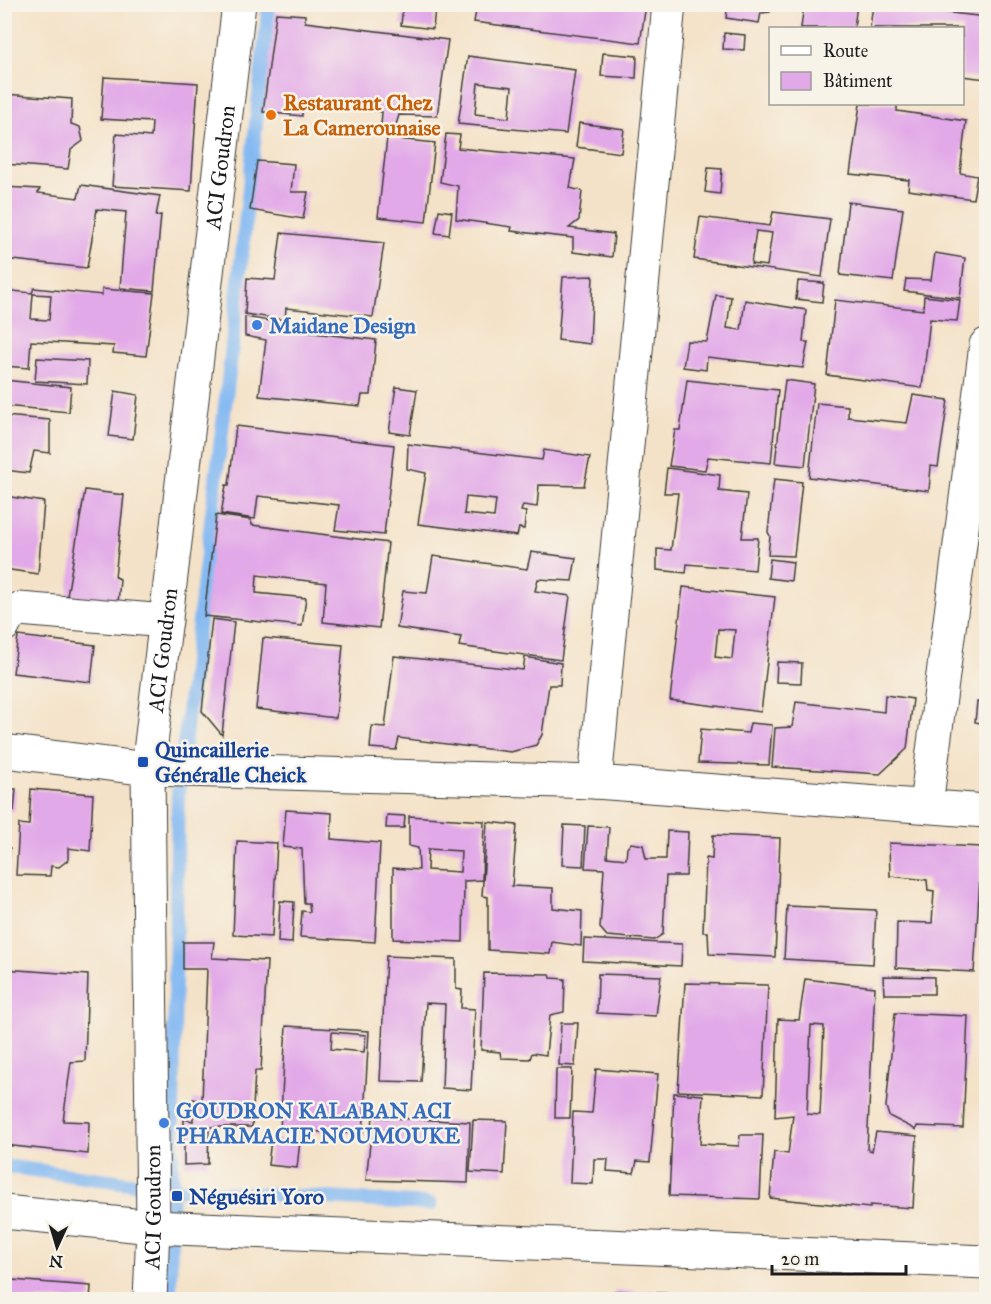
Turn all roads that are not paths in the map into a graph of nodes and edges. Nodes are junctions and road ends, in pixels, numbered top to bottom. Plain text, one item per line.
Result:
1 (239, 4) edge
2 (669, 4) edge
3 (987, 345) edge
4 (166, 621) junction
5 (4, 625) edge
6 (4, 751) edge
7 (148, 770) junction
8 (595, 782) junction
9 (926, 805) junction
10 (987, 811) edge
11 (4, 1212) edge
12 (153, 1227) junction
13 (987, 1262) edge
14 (150, 1299) edge

1 - 4 street, ACI Goudron
2 - 8 street
3 - 9 street
4 - 5 street
4 - 7 street, ACI Goudron
6 - 7 street
7 - 8 street
7 - 12 street, ACI Goudron
8 - 9 street
9 - 10 street
11 - 12 street
12 - 13 street
12 - 14 street, ACI Goudron

